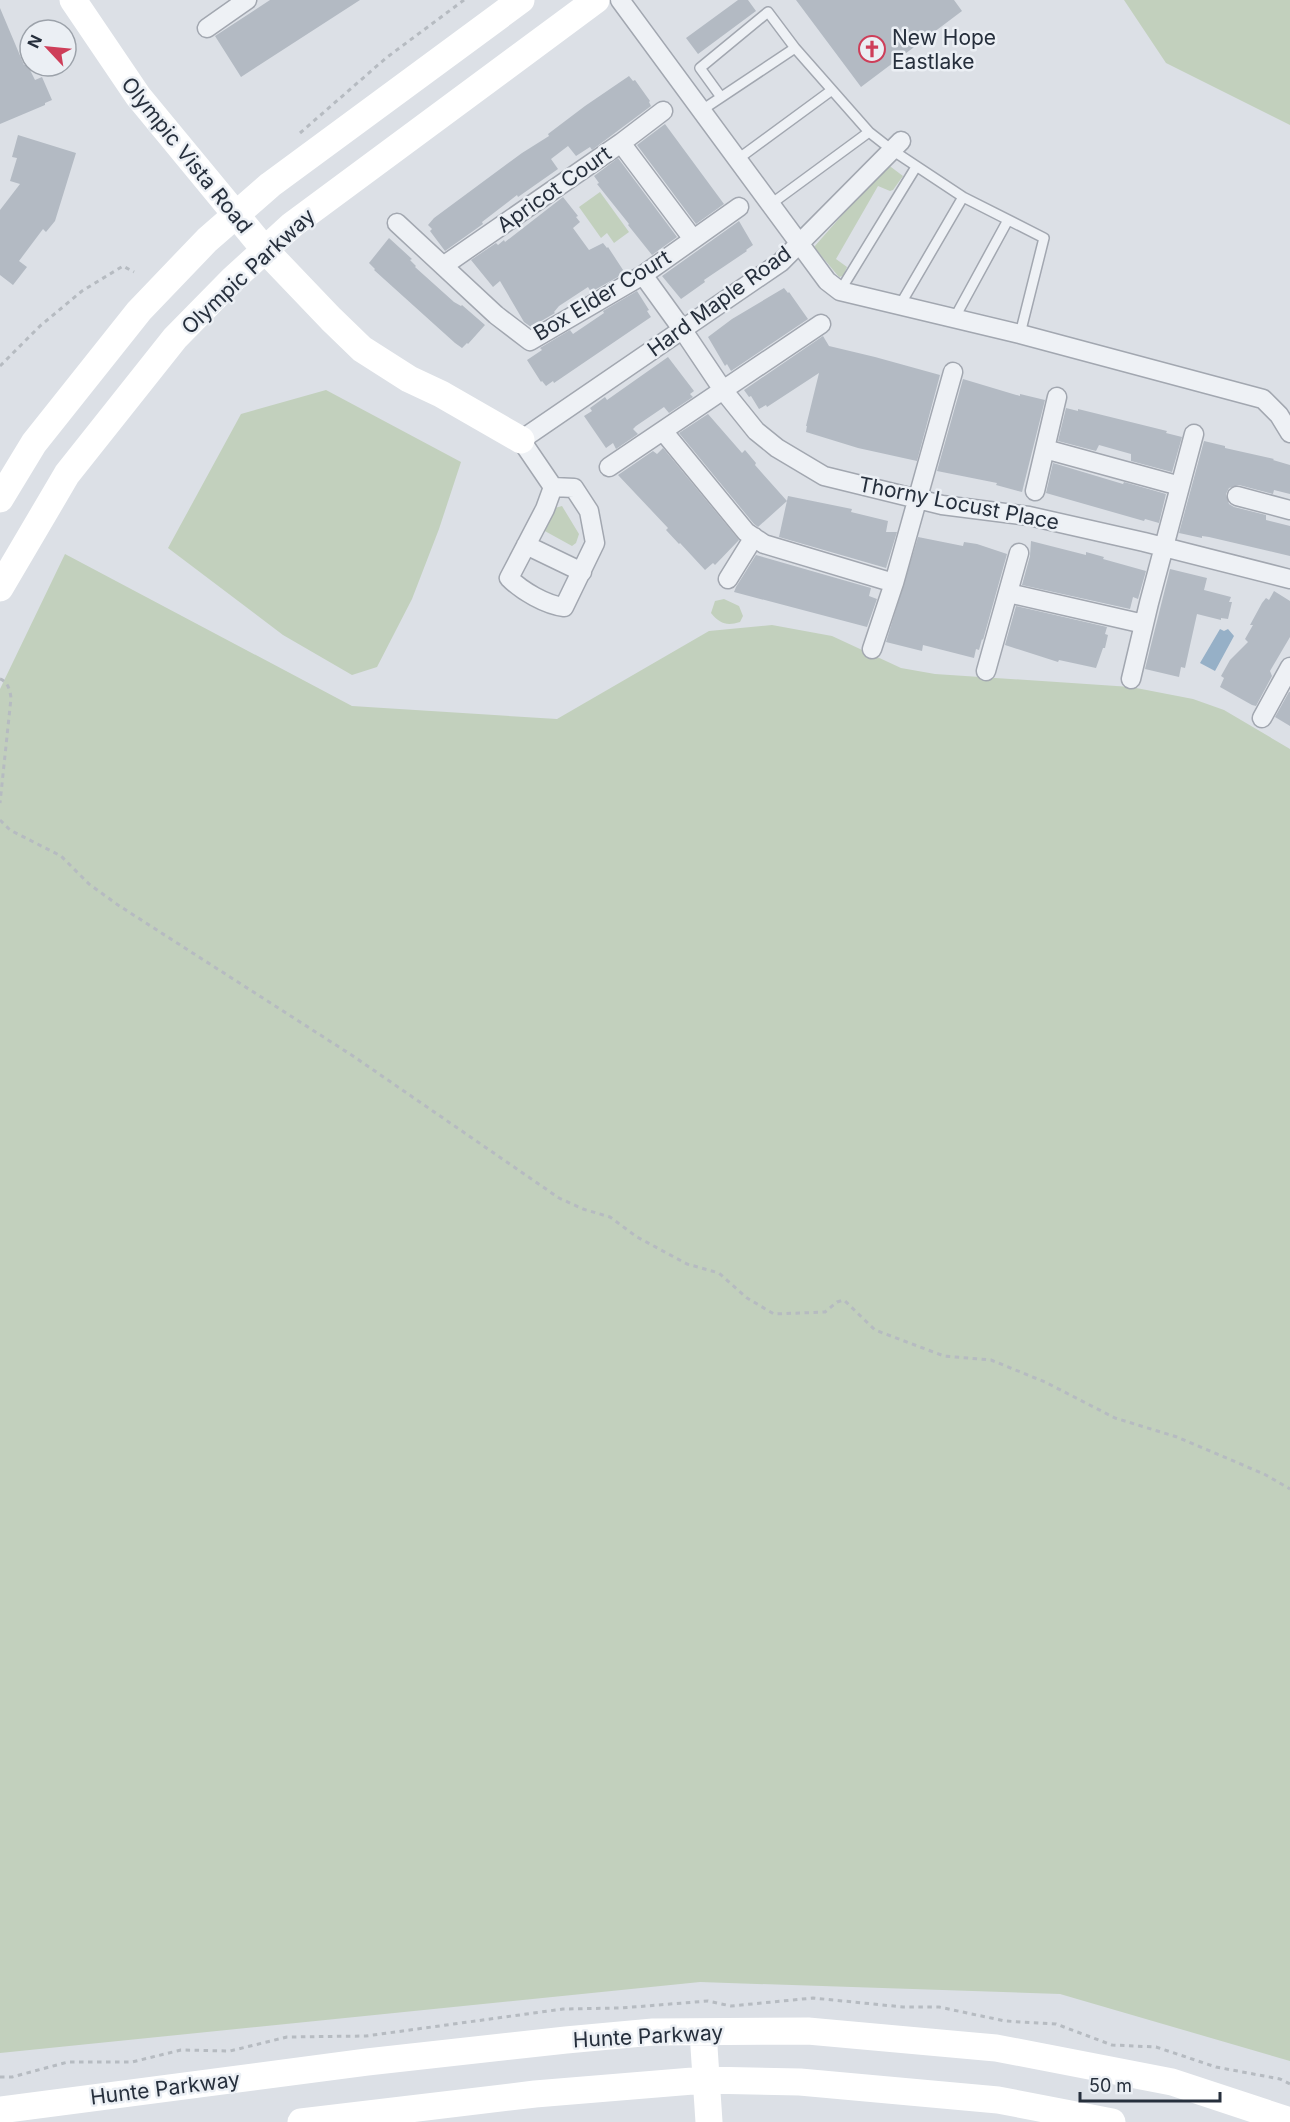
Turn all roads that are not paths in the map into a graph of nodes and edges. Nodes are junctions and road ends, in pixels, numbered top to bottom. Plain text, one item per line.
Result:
1 (73, 0) edge
2 (247, 0) edge
3 (521, 0) edge
4 (596, 0) edge
5 (620, 0) edge
6 (207, 28) dead end
7 (795, 48) junction
8 (832, 90) junction
9 (721, 97) junction
10 (702, 110) junction
11 (663, 111) dead end
12 (869, 132) junction
13 (621, 143) junction
14 (896, 146) junction
15 (738, 159) junction
16 (916, 167) junction
17 (963, 197) junction
18 (771, 204) junction
19 (739, 207) dead end
20 (235, 216) junction
21 (1008, 220) junction
22 (397, 223) dead end
23 (693, 239) junction
24 (800, 242) junction
25 (265, 250) junction
26 (443, 266) junction
27 (643, 275) junction
28 (840, 291) junction
29 (900, 305) junction
30 (954, 319) junction
31 (821, 324) dead end
32 (682, 329) junction
33 (1020, 334) junction
34 (953, 372) dead end
35 (723, 390) junction
36 (1058, 397) dead end
37 (663, 431) junction
38 (1290, 433) edge
39 (1194, 435) dead end
40 (521, 440) junction
41 (1046, 449) junction
42 (609, 467) dead end
43 (1180, 486) junction
44 (553, 487) junction
45 (1035, 491) dead end
46 (1237, 496) dead end
47 (0, 499) edge
48 (918, 499) junction
49 (1290, 510) edge
50 (754, 537) junction
51 (526, 544) junction
52 (1018, 553) dead end
53 (1162, 555) junction
54 (582, 572) junction
55 (728, 579) dead end
56 (1290, 579) edge
57 (894, 583) junction
58 (0, 588) edge
59 (1008, 593) junction
60 (1144, 624) junction
61 (872, 650) dead end
62 (1290, 667) edge
63 (986, 671) dead end
64 (1131, 679) dead end
65 (1262, 718) dead end
66 (703, 2032) junction
67 (705, 2080) junction
68 (0, 2110) edge
69 (1290, 2121) edge
70 (301, 2122) edge
71 (709, 2122) edge
72 (1112, 2122) edge

1 - 20 main road, Olympic Vista Road
2 - 6 street
3 - 20 main road
4 - 25 main road, Olympic Parkway
5 - 10 street
7 - 8 lane
7 - 9 lane
7 - 9 lane
8 - 12 lane
8 - 15 lane
9 - 10 lane
10 - 15 street
11 - 13 street, Apricot Court
12 - 14 lane
12 - 18 lane
13 - 23 street
13 - 26 street, Apricot Court
14 - 16 lane
14 - 24 street, Hard Maple Road
15 - 18 street
16 - 17 lane
16 - 28 lane
17 - 21 lane
17 - 29 lane
18 - 24 street
19 - 23 street, Box Elder Court
20 - 25 main road, Olympic Vista Road
20 - 47 main road
21 - 30 lane
21 - 33 lane
22 - 26 street
23 - 27 street, Box Elder Court
24 - 28 street
24 - 32 street, Hard Maple Road
25 - 40 main road, Olympic Vista Road
25 - 58 main road, Olympic Parkway
26 - 27 street, Box Elder Court
27 - 32 street, Thorny Locust Place
28 - 29 street
29 - 30 street
30 - 33 street
31 - 35 street
32 - 35 street, Thorny Locust Place
32 - 40 street, Hard Maple Road
33 - 38 street
34 - 48 street
35 - 37 street
35 - 48 street, Thorny Locust Place
36 - 41 street
37 - 42 street
37 - 50 street
39 - 43 street
40 - 44 street
41 - 43 street
41 - 45 street
43 - 53 street
44 - 51 street
44 - 54 street
46 - 49 street
48 - 53 street, Thorny Locust Place
48 - 57 street
50 - 55 street
50 - 57 street
51 - 54 street
51 - 54 street
52 - 59 street
53 - 56 street, Thorny Locust Place
53 - 60 street
57 - 61 street
59 - 60 street
59 - 63 street
60 - 64 street
62 - 65 street
66 - 67 main road
66 - 68 main road, Hunte Parkway
66 - 69 main road, Hunte Parkway
67 - 70 main road
67 - 71 main road
67 - 72 main road

